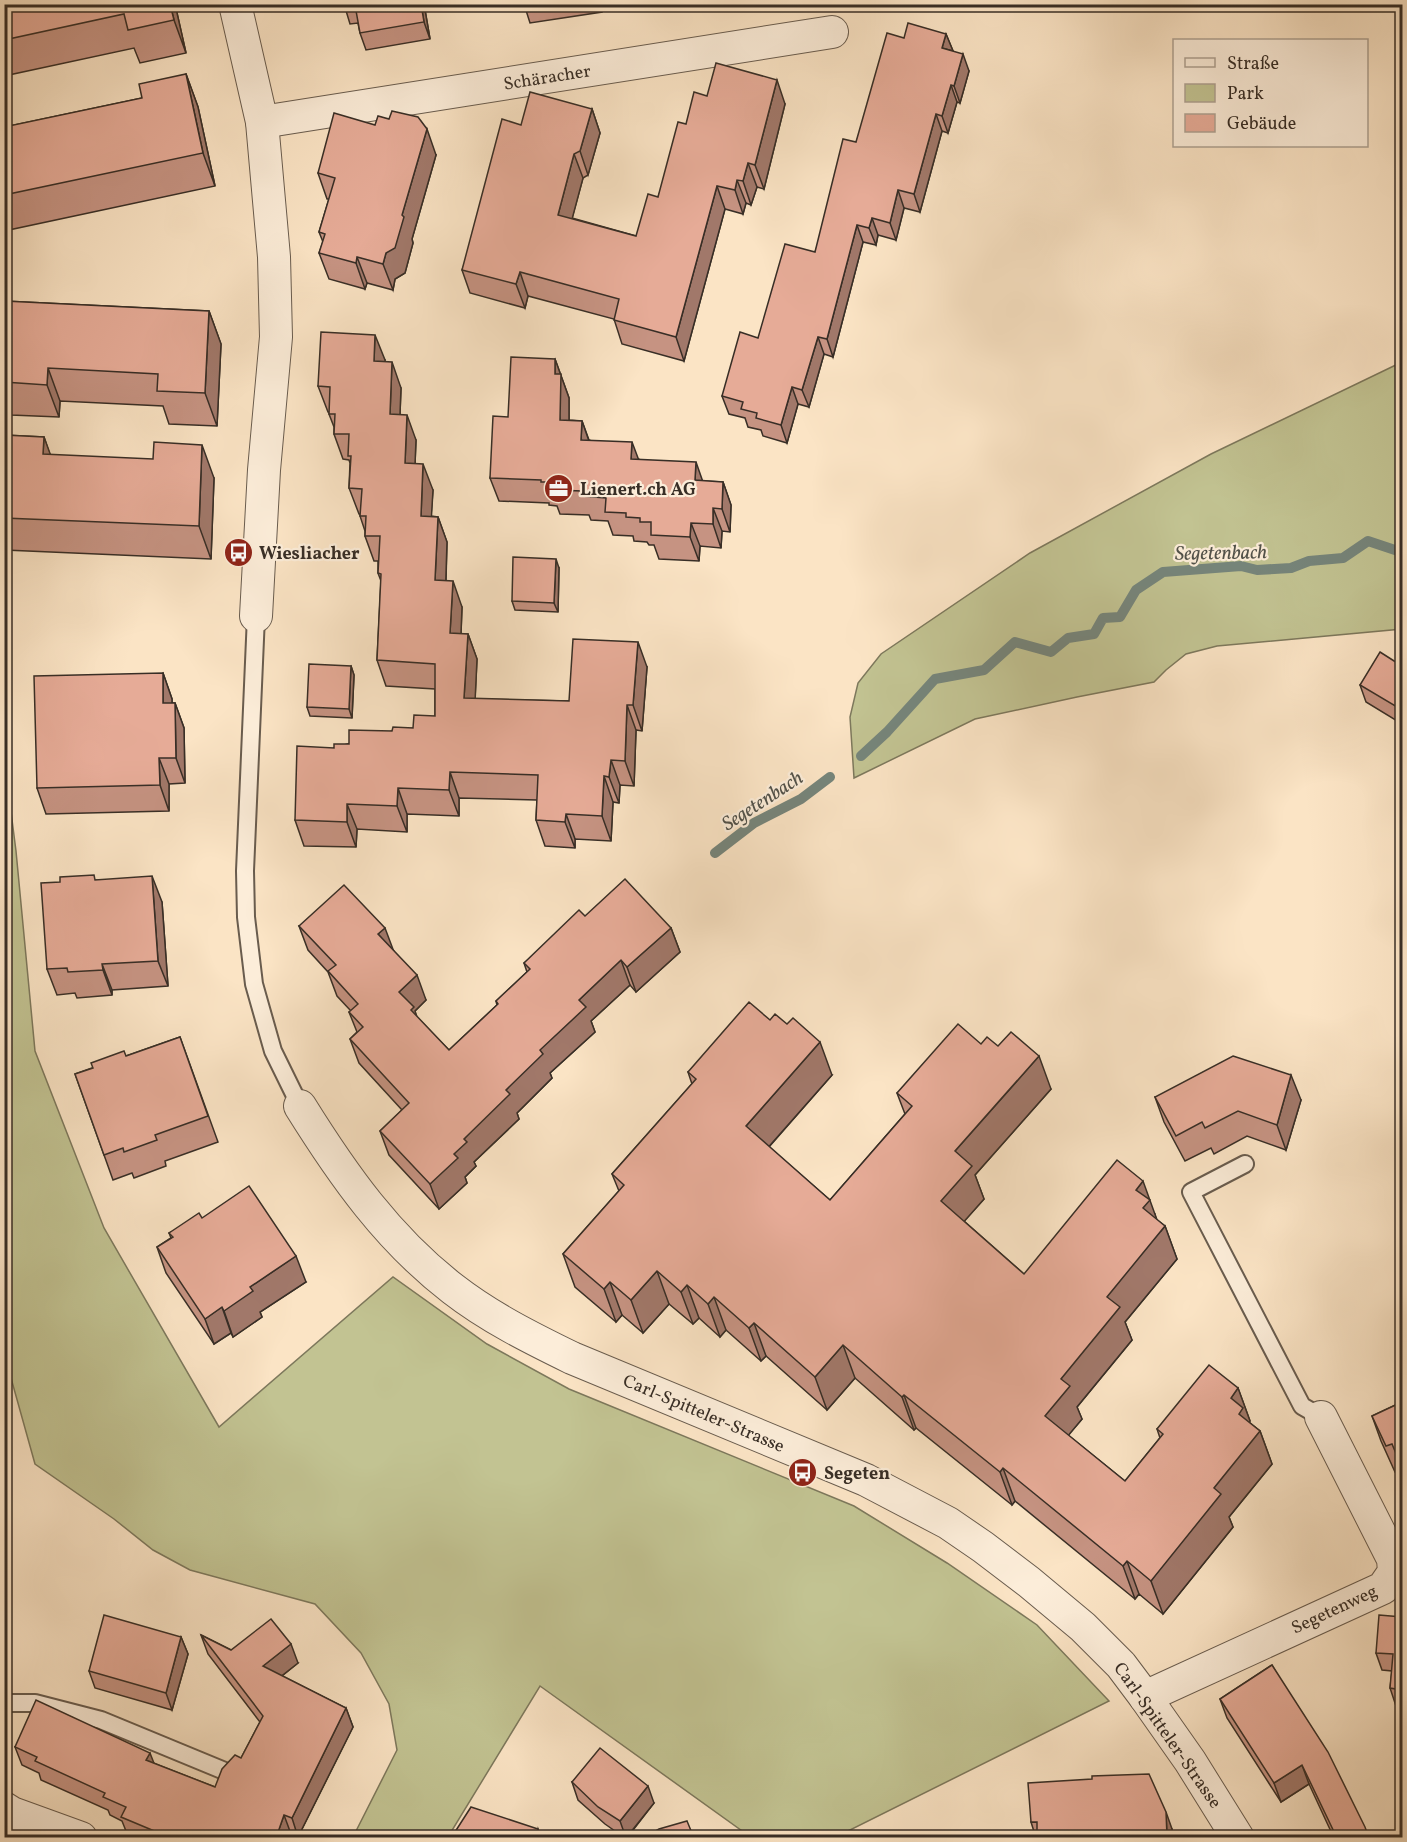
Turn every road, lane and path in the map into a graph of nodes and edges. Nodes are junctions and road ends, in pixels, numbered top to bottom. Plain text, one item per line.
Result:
1 (235, 4) edge
2 (832, 32) dead end
3 (262, 122) junction
4 (256, 616) joint
5 (300, 1106) joint
6 (1245, 1164) dead end
7 (1321, 1417) joint
8 (1145, 1697) junction
9 (4, 1703) edge
10 (227, 1772) edge
11 (7, 1815) edge
12 (81, 1838) edge
13 (1238, 1838) edge

1 - 3 street
2 - 3 street, Schäracher
3 - 4 street
4 - 5 lane
5 - 8 street, Carl-Spitteler-Strasse
6 - 7 lane
7 - 8 street, Segetenweg
8 - 13 street, Carl-Spitteler-Strasse
9 - 10 lane
11 - 12 street

